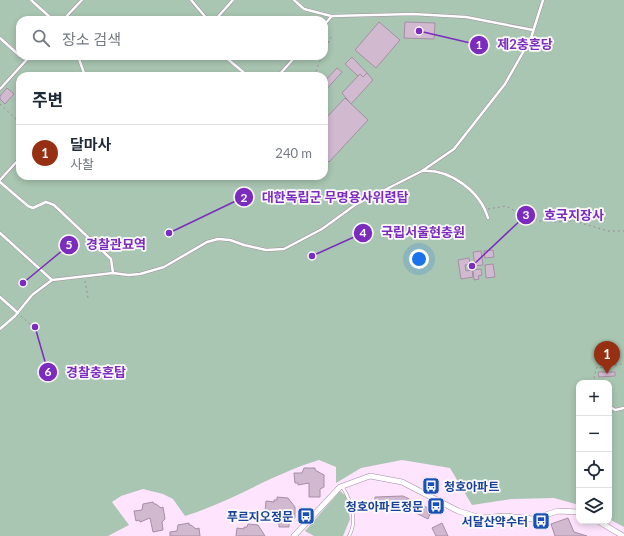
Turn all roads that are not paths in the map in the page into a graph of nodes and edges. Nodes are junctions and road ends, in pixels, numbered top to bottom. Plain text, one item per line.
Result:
1 (31, 0) edge
2 (82, 0) edge
3 (191, 0) edge
4 (233, 0) edge
5 (294, 0) edge
6 (543, 0) edge
7 (49, 16) edge
8 (67, 16) edge
9 (205, 16) edge
10 (219, 16) edge
11 (332, 16) junction
12 (328, 20) edge
13 (533, 30) junction
14 (0, 38) edge
15 (16, 52) edge
16 (79, 60) edge
17 (229, 60) edge
18 (292, 60) edge
19 (26, 61) edge
20 (84, 72) edge
21 (243, 72) edge
22 (282, 72) edge
23 (0, 89) edge
24 (16, 163) edge
25 (422, 171) junction
26 (0, 181) edge
27 (488, 218) dead end
28 (0, 233) edge
29 (113, 273) junction
30 (52, 280) junction
31 (0, 297) edge
32 (18, 313) junction
33 (0, 328) edge
34 (612, 408) edge
35 (624, 408) edge
36 (341, 486) junction
37 (576, 512) edge
38 (603, 524) edge
39 (298, 535) edge
40 (349, 536) edge
41 (623, 536) edge

1 - 7 lane
2 - 8 lane
3 - 9 lane
4 - 10 lane
5 - 11 lane
6 - 13 lane
11 - 12 lane
11 - 13 lane
13 - 25 lane
14 - 15 lane
16 - 20 lane
17 - 21 lane
18 - 22 lane
19 - 23 lane
24 - 26 lane
25 - 27 lane
25 - 29 lane
26 - 29 lane
28 - 30 lane
29 - 30 lane
30 - 32 lane
31 - 32 lane
32 - 33 lane
34 - 35 lane
36 - 37 street
36 - 39 street
36 - 40 lane
38 - 41 street

